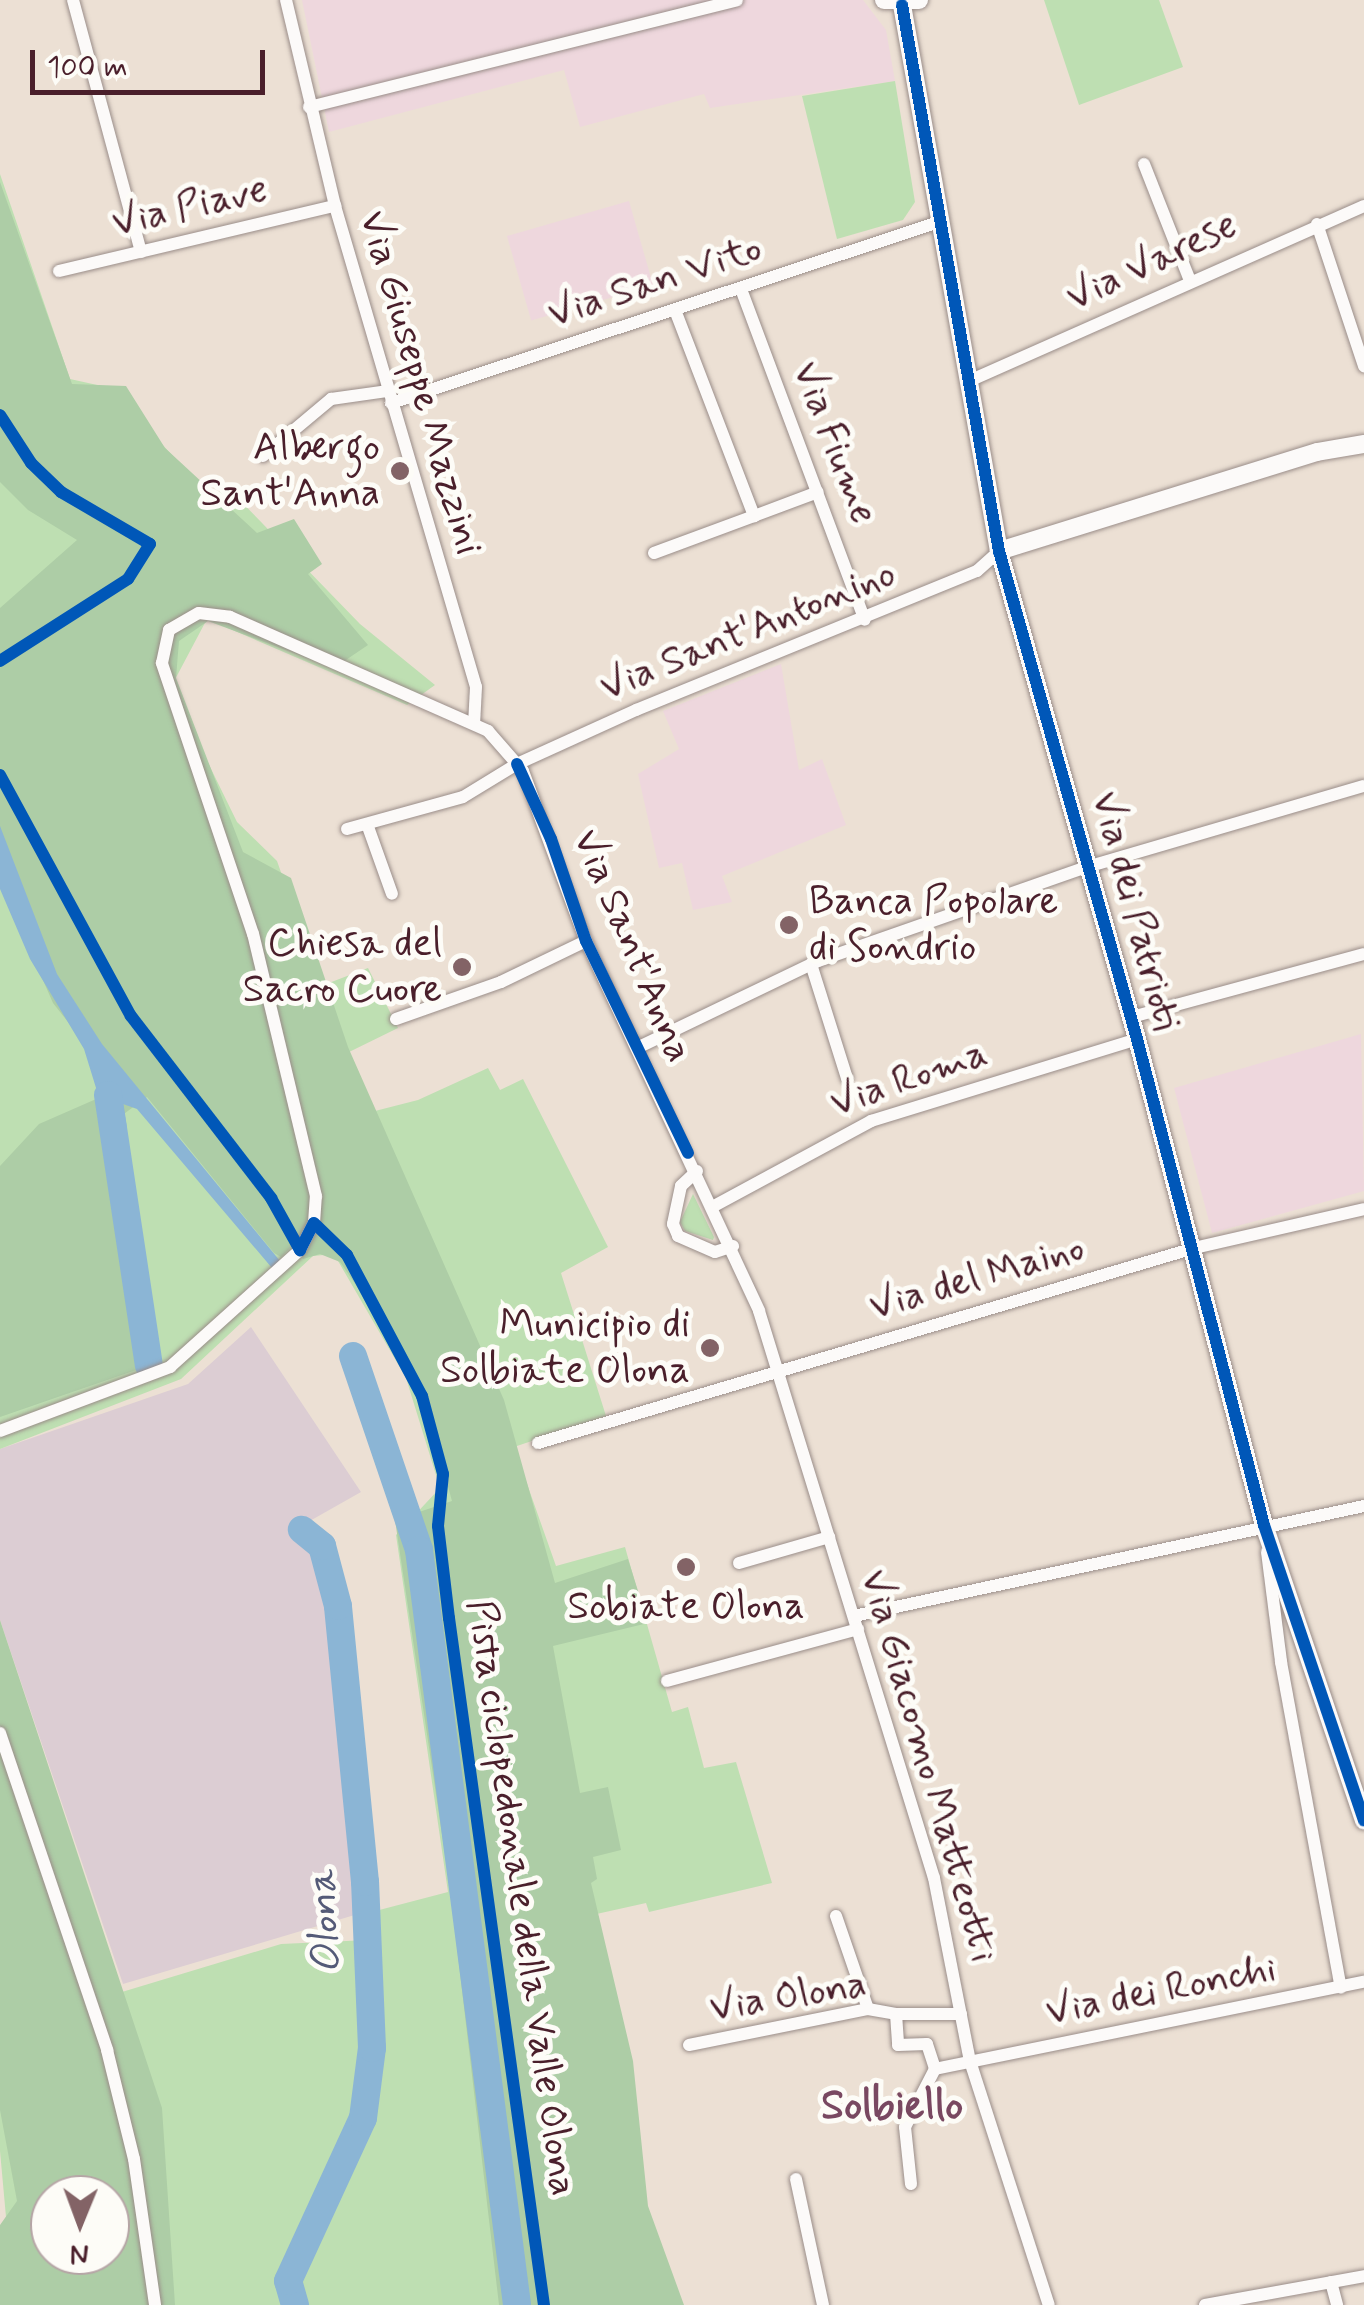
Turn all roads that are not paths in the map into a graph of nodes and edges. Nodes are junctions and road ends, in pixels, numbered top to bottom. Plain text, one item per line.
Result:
1 (73, 0) edge
2 (286, 0) edge
3 (737, 0) edge
4 (902, 2) edge
5 (309, 107) junction
6 (1144, 164) dead end
7 (335, 206) junction
8 (1364, 206) edge
9 (939, 222) junction
10 (1317, 224) junction
11 (141, 252) junction
12 (59, 271) dead end
13 (1190, 281) junction
14 (741, 289) junction
15 (675, 310) junction
16 (1364, 366) edge
17 (969, 381) junction
18 (390, 397) junction
19 (1364, 444) edge
20 (262, 456) dead end
21 (818, 492) junction
22 (754, 516) junction
23 (1000, 551) junction
24 (654, 553) dead end
25 (865, 620) junction
26 (474, 723) junction
27 (517, 764) junction
28 (1364, 786) edge
29 (367, 824) junction
30 (347, 829) dead end
31 (1090, 866) junction
32 (392, 894) dead end
33 (586, 941) junction
34 (1364, 954) edge
35 (812, 964) junction
36 (1132, 1018) junction
37 (396, 1019) dead end
38 (1138, 1039) junction
39 (637, 1048) junction
40 (847, 1078) dead end
41 (697, 1171) junction
42 (714, 1206) junction
43 (1364, 1209) edge
44 (733, 1246) junction
45 (1194, 1248) junction
46 (778, 1370) junction
47 (0, 1430) edge
48 (538, 1443) dead end
49 (1364, 1506) edge
50 (1264, 1525) junction
51 (829, 1536) junction
52 (739, 1563) dead end
53 (856, 1622) junction
54 (1308, 1656) junction
55 (1281, 1662) junction
56 (667, 1681) dead end
57 (0, 1733) edge
58 (1364, 1821) edge
59 (836, 1916) dead end
60 (1364, 1982) edge
61 (1341, 1988) junction
62 (868, 2009) junction
63 (896, 2014) junction
64 (961, 2014) junction
65 (690, 2045) dead end
66 (970, 2060) junction
67 (935, 2069) junction
68 (796, 2179) dead end
69 (911, 2184) dead end
70 (1364, 2276) edge
71 (1331, 2282) junction
72 (156, 2305) edge
73 (823, 2305) edge
74 (1049, 2305) edge
75 (1205, 2305) edge
76 (1337, 2305) edge

1 - 11 street
2 - 5 street, Via Giuseppe Mazzini
3 - 5 street
4 - 9 street, Via dei Patrioti
5 - 7 street, Via Giuseppe Mazzini
6 - 13 street
7 - 11 street, Via Piave
7 - 18 street, Via Giuseppe Mazzini
8 - 10 street, Via Varese
9 - 14 street, Via San Vito
9 - 17 street, Via dei Patrioti
10 - 13 street, Via Varese
10 - 16 street
11 - 12 street, Via Piave
13 - 17 street, Via Varese
14 - 15 street, Via San Vito
14 - 21 street, Via Fiume
15 - 18 street, Via San Vito
15 - 22 street
17 - 23 street, Via dei Patrioti
18 - 20 street, Via San Vito
18 - 26 street, Via Giuseppe Mazzini
19 - 23 street
21 - 22 street
21 - 25 street, Via Fiume
22 - 24 street
23 - 25 street, Via Sant'Antonino
23 - 31 street, Via dei Patrioti
25 - 27 street, Via Sant'Antonino
26 - 27 street
26 - 47 street
27 - 29 street, Via Sant'Antonino
27 - 33 street, Via Sant'Anna
28 - 31 street
29 - 30 street, Via Sant'Antonino
29 - 32 street
31 - 35 street
31 - 36 street, Via dei Patrioti
33 - 37 street
33 - 39 street, Via Sant'Anna
34 - 36 street
35 - 39 street
35 - 40 street
36 - 38 street, Via dei Patrioti
38 - 42 street, Via Roma
38 - 45 street, Via dei Patrioti
39 - 41 street, Via Sant'Anna
41 - 42 street, Via Sant'Anna
41 - 44 street
42 - 44 street, Via Giacomo Matteotti
43 - 45 street, Via del Maino
44 - 46 street, Via Giacomo Matteotti
45 - 46 street, Via del Maino
45 - 50 street, Via dei Patrioti
46 - 48 street, Via del Maino
46 - 51 street, Via Giacomo Matteotti
49 - 50 street
50 - 53 street
50 - 54 street, Via dei Patrioti
50 - 55 street
51 - 52 street, Via Giacomo Matteotti
51 - 53 street, Via Giacomo Matteotti
53 - 56 street
53 - 64 street, Via Giacomo Matteotti
54 - 55 street
54 - 58 street, Via dei Patrioti
55 - 61 street
57 - 72 street
59 - 62 street
60 - 61 street, Via dei Ronchi
61 - 66 street, Via dei Ronchi
62 - 63 street, Via Olona
62 - 65 street, Via Olona
63 - 64 street, Via Olona
63 - 67 street
64 - 66 street, Via Giacomo Matteotti
66 - 67 street, Via dei Ronchi
66 - 74 street, Via Giacomo Matteotti
67 - 69 street
68 - 73 street
70 - 71 street
71 - 75 street
71 - 76 street

